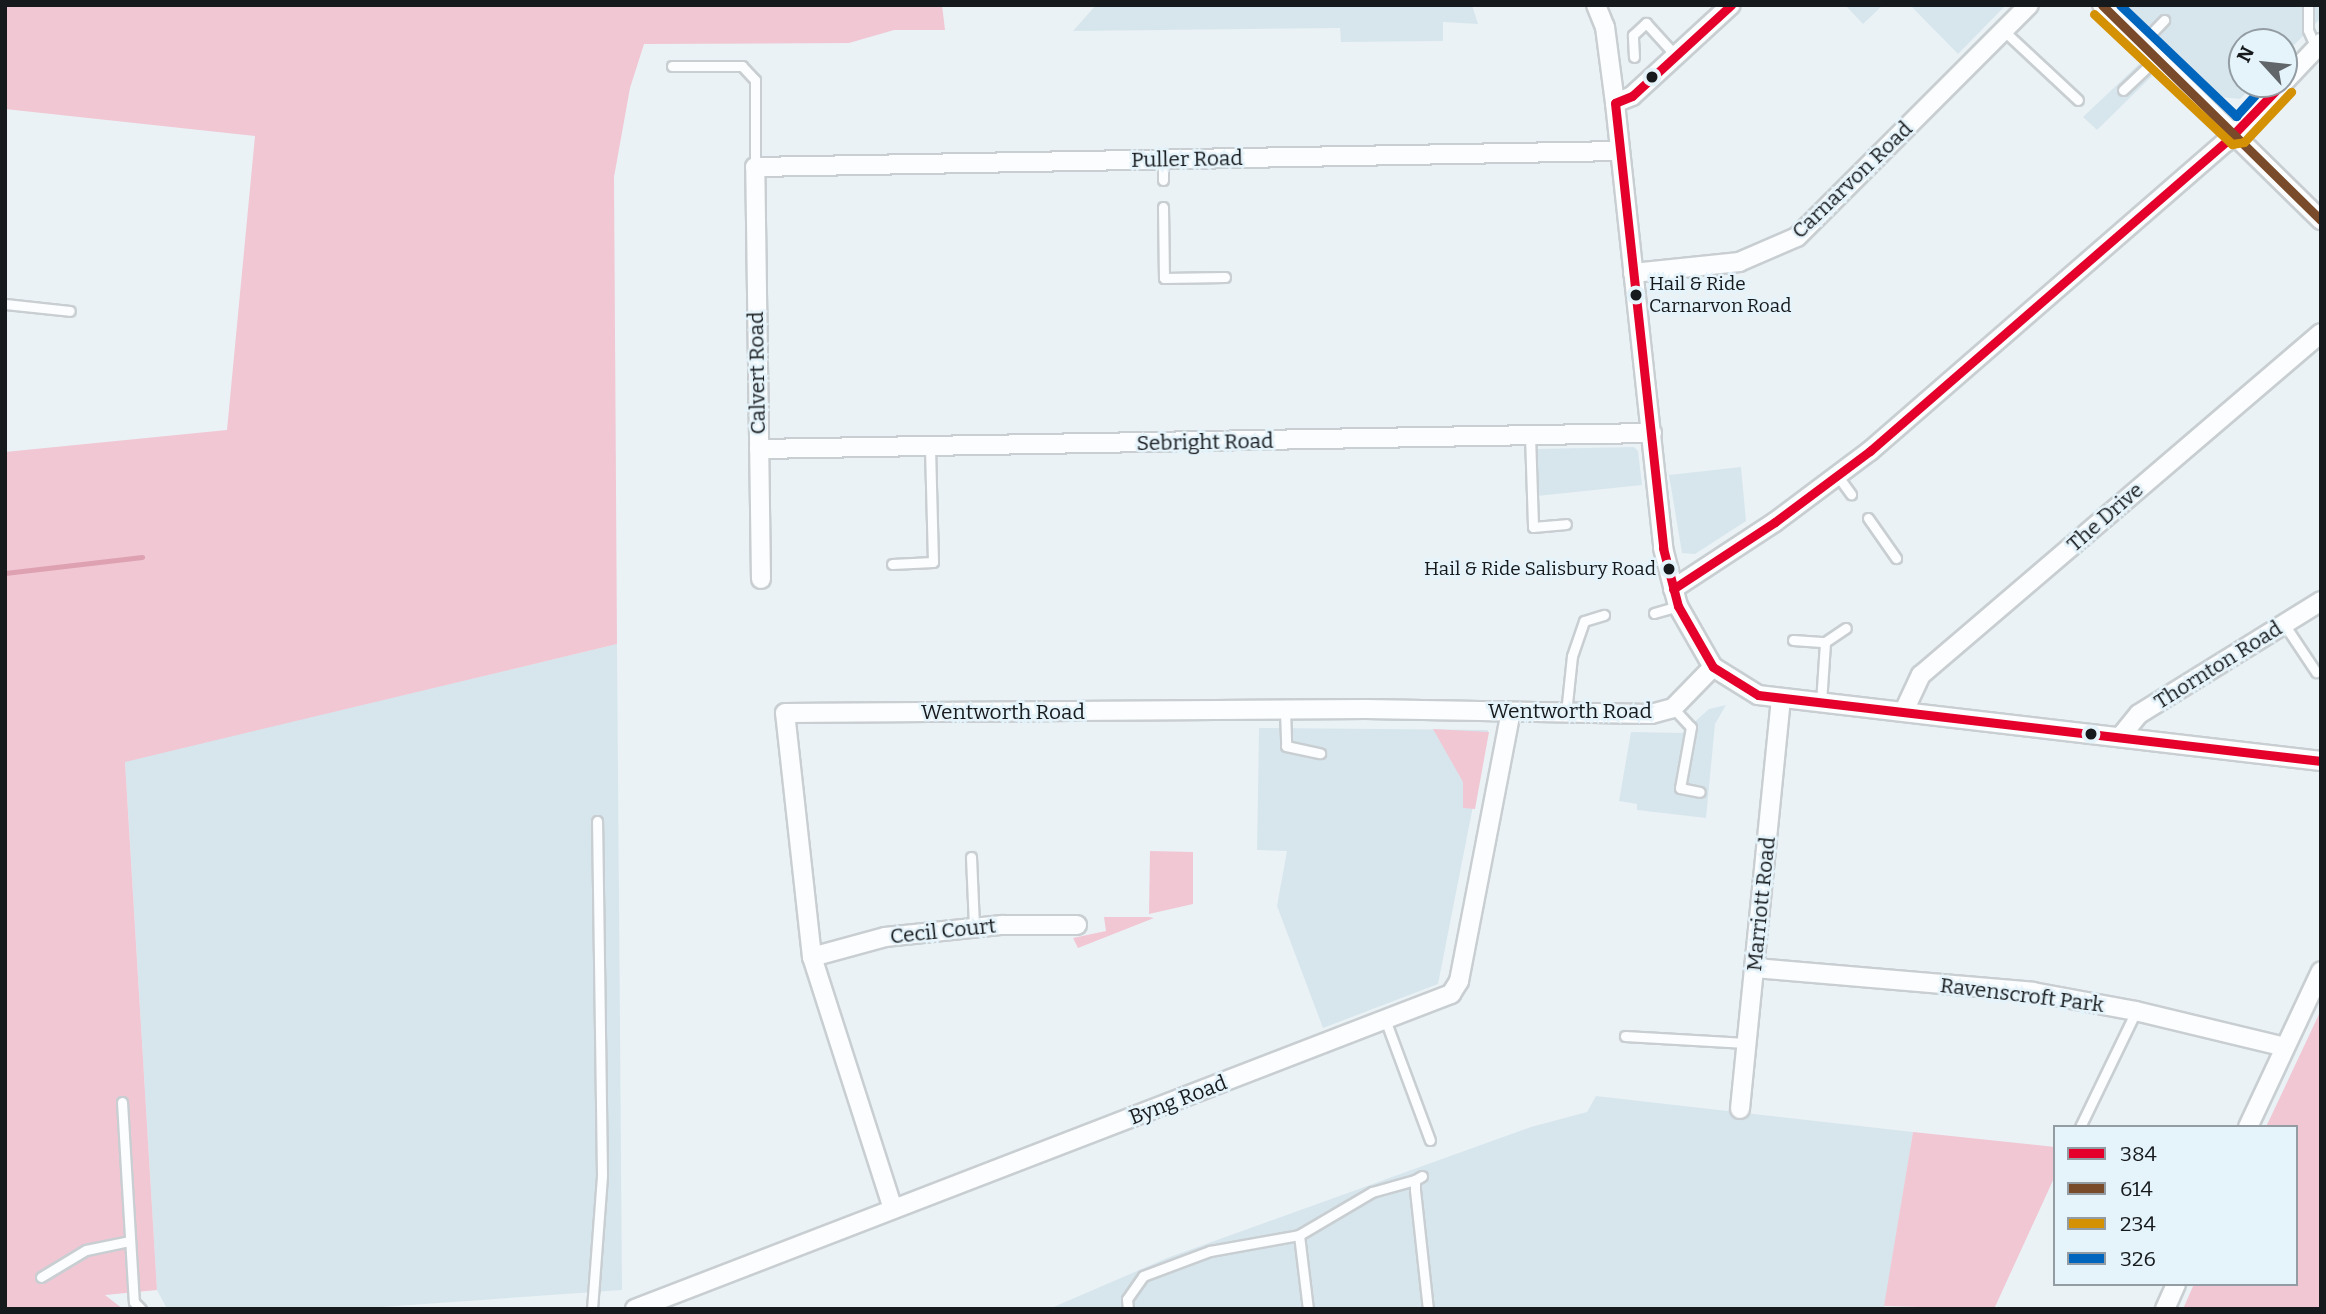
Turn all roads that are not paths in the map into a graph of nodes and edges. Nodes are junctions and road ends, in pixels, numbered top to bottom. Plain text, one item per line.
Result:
1 (1596, 5) edge
2 (1731, 5) edge
3 (2029, 5) edge
4 (2102, 5) edge
5 (2308, 5) edge
6 (2164, 20) dead end
7 (2004, 31) junction
8 (2142, 43) junction
9 (2318, 46) edge
10 (1676, 56) junction
11 (1634, 57) dead end
12 (2157, 58) junction
13 (672, 66) dead end
14 (2298, 67) edge
15 (2123, 90) dead end
16 (2269, 98) edge
17 (2078, 100) dead end
18 (1615, 103) junction
19 (2236, 133) junction
20 (1619, 151) junction
21 (1163, 159) junction
22 (755, 167) junction
23 (1163, 180) dead end
24 (1163, 207) dead end
25 (2321, 219) edge
26 (1633, 273) junction
27 (1225, 277) dead end
28 (5, 304) edge
29 (70, 312) dead end
30 (2321, 333) edge
31 (1652, 433) junction
32 (1530, 435) junction
33 (930, 446) junction
34 (758, 449) junction
35 (1837, 475) junction
36 (1851, 494) dead end
37 (1868, 518) dead end
38 (1566, 524) dead end
39 (1896, 558) dead end
40 (892, 564) dead end
41 (761, 579) dead end
42 (1676, 597) junction
43 (2321, 601) edge
44 (1654, 613) dead end
45 (1604, 615) dead end
46 (2284, 624) junction
47 (1846, 628) dead end
48 (1793, 640) dead end
49 (1825, 642) junction
50 (1713, 667) junction
51 (2316, 672) dead end
52 (1781, 699) junction
53 (1821, 703) junction
54 (1673, 708) junction
55 (1285, 710) junction
56 (1904, 711) junction
57 (1511, 712) junction
58 (1566, 713) junction
59 (2121, 736) junction
60 (1320, 753) dead end
61 (2321, 761) edge
62 (1700, 792) dead end
63 (597, 821) dead end
64 (971, 857) dead end
65 (1077, 925) dead end
66 (974, 927) junction
67 (812, 957) junction
68 (1755, 968) junction
69 (2321, 971) edge
70 (2136, 1011) junction
71 (1386, 1022) junction
72 (1625, 1036) dead end
73 (1746, 1043) junction
74 (2285, 1047) junction
75 (122, 1102) dead end
76 (1740, 1110) dead end
77 (2081, 1125) edge
78 (2249, 1125) edge
79 (1430, 1140) dead end
80 (893, 1209) junction
81 (1298, 1235) junction
82 (130, 1241) junction
83 (41, 1277) dead end
84 (2175, 1286) edge
85 (141, 1309) edge
86 (593, 1309) edge
87 (635, 1309) edge
88 (1128, 1309) edge
89 (1308, 1309) edge
90 (1427, 1309) edge
91 (2165, 1309) edge

1 - 18 street
2 - 10 street
3 - 7 street, Carnarvon Road
4 - 8 street
5 - 9 lane
6 - 8 lane
7 - 17 lane
7 - 26 street, Carnarvon Road
8 - 12 street
9 - 14 street
10 - 11 lane
10 - 18 street
12 - 15 lane
12 - 19 street
13 - 22 lane
16 - 19 street
18 - 20 street
19 - 25 street
19 - 35 street
20 - 21 street, Puller Road
20 - 26 street
21 - 22 street, Puller Road
21 - 23 lane
22 - 34 street, Calvert Road
24 - 27 lane
26 - 31 street
28 - 29 lane
30 - 56 street, The Drive
31 - 32 street, Sebright Road
31 - 42 street
32 - 33 street, Sebright Road
32 - 38 lane
33 - 34 street, Sebright Road
33 - 40 lane
34 - 41 street, Calvert Road
35 - 36 lane
35 - 42 street
37 - 39 lane
42 - 44 lane
42 - 50 street
43 - 46 street, Thornton Road
45 - 58 lane
46 - 51 lane
46 - 59 street, Thornton Road
47 - 49 lane
48 - 49 lane
49 - 53 lane
50 - 52 street
50 - 54 street, Wentworth Road
52 - 53 street
52 - 68 street, Marriott Road
53 - 56 street
54 - 58 street, Wentworth Road
54 - 62 lane
55 - 57 street, Wentworth Road
55 - 60 lane
55 - 67 street, Wentworth Road
56 - 59 street
57 - 58 street, Wentworth Road
57 - 71 street, Byng Road
59 - 61 street
63 - 86 lane
64 - 66 lane
65 - 66 street, Cecil Court
66 - 67 street, Cecil Court
67 - 80 street, Wentworth Road
68 - 70 street, Ravenscroft Park
68 - 73 street, Marriott Road
69 - 74 street
70 - 74 street, Ravenscroft Park
70 - 77 lane
71 - 79 lane
71 - 80 street, Byng Road
72 - 73 lane
73 - 76 street, Marriott Road
74 - 78 street
75 - 82 lane
80 - 87 street, Byng Road
81 - 88 lane
81 - 89 lane
81 - 90 lane
82 - 83 lane
82 - 85 lane
84 - 91 street

